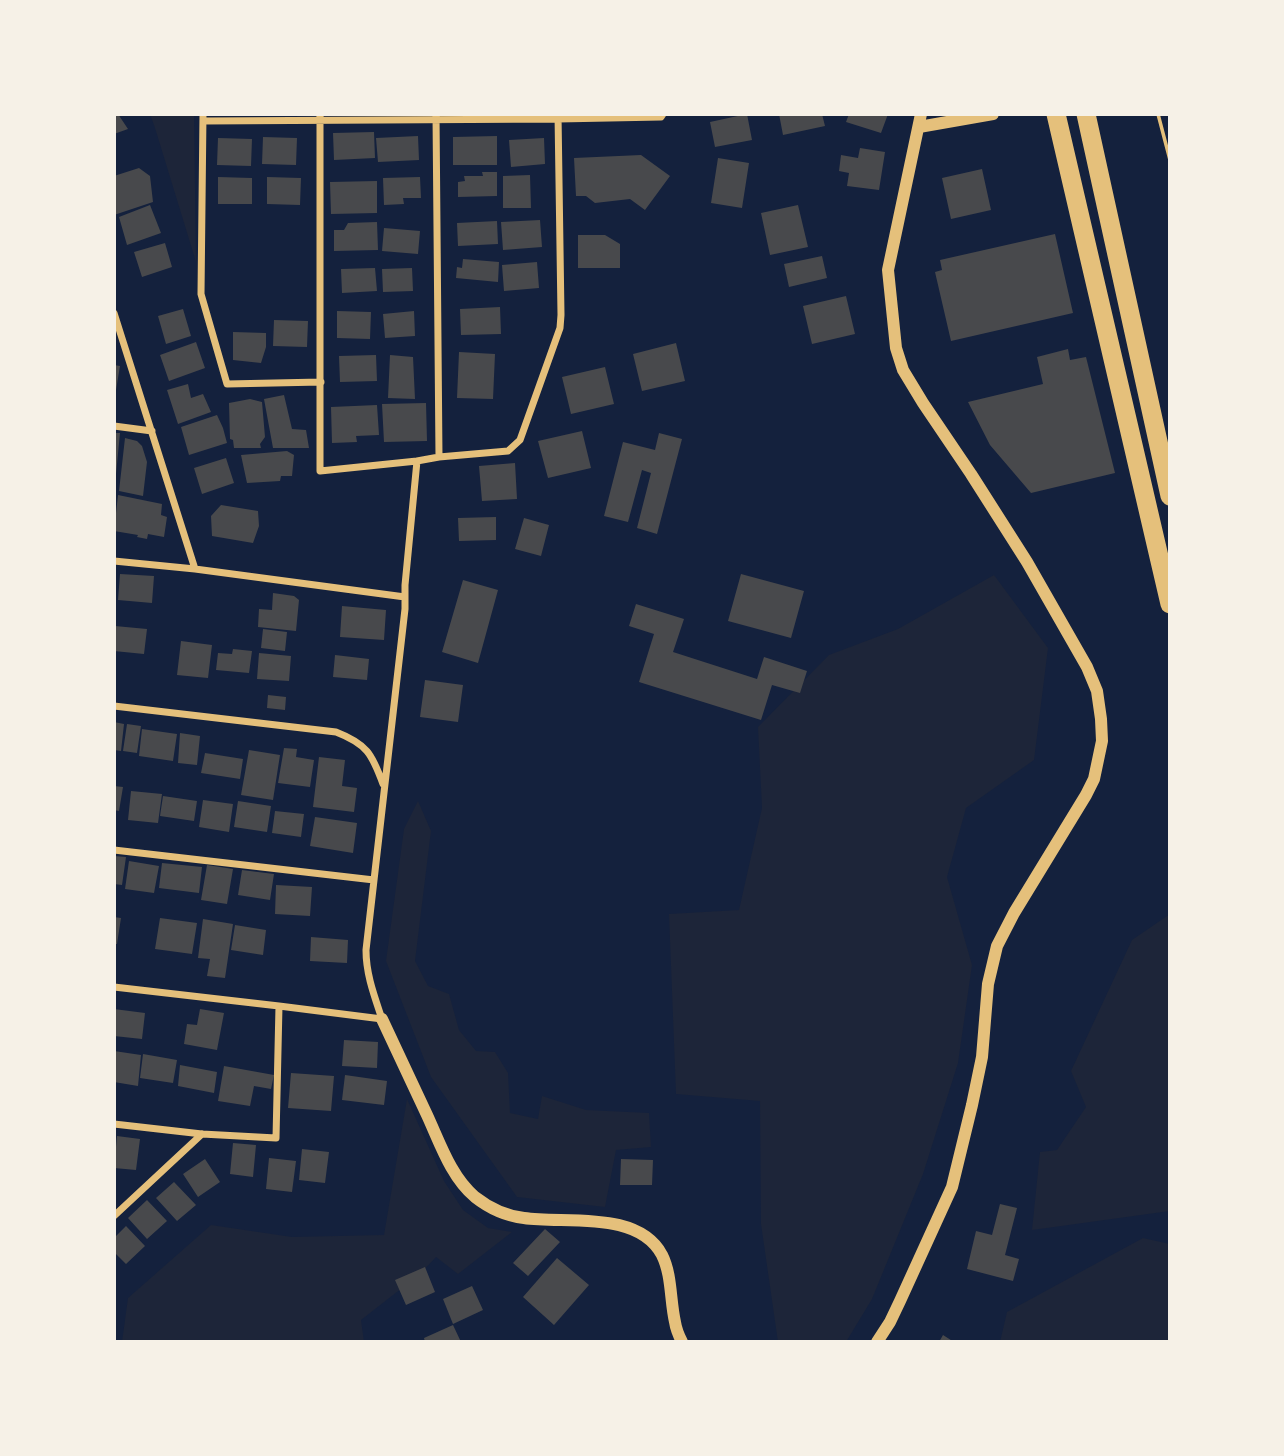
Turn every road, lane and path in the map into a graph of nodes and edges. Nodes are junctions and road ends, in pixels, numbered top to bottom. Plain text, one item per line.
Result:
1 (663, 114) edge
2 (993, 114) edge
3 (1056, 114) edge
4 (1086, 114) edge
5 (1158, 114) edge
6 (436, 116) edge
7 (558, 116) edge
8 (203, 117) edge
9 (320, 117) edge
10 (920, 120) edge
11 (1170, 160) edge
12 (114, 313) edge
13 (321, 382) junction
14 (114, 426) edge
15 (152, 431) junction
16 (439, 457) junction
17 (417, 461) junction
18 (1170, 496) edge
19 (114, 561) edge
20 (195, 569) junction
21 (405, 597) junction
22 (1170, 604) edge
23 (114, 706) edge
24 (384, 788) junction
25 (114, 850) edge
26 (374, 880) junction
27 (114, 987) edge
28 (279, 1006) junction
29 (382, 1019) junction
30 (114, 1124) edge
31 (202, 1134) junction
32 (114, 1216) edge
33 (682, 1342) edge
34 (877, 1342) edge

1 - 7 street
2 - 10 street
3 - 22 highway
4 - 18 highway
5 - 11 path
6 - 7 street
6 - 9 street
6 - 16 street
7 - 16 street
8 - 9 street
8 - 13 street
9 - 13 street
10 - 34 street
12 - 15 street
13 - 17 street
14 - 15 street
15 - 20 street
16 - 17 street
17 - 21 street
19 - 20 street
20 - 21 street
21 - 24 street
23 - 24 street
24 - 26 street
25 - 26 street
26 - 29 street
27 - 28 street
28 - 29 street
28 - 31 street
29 - 33 street
30 - 31 street
31 - 32 street

